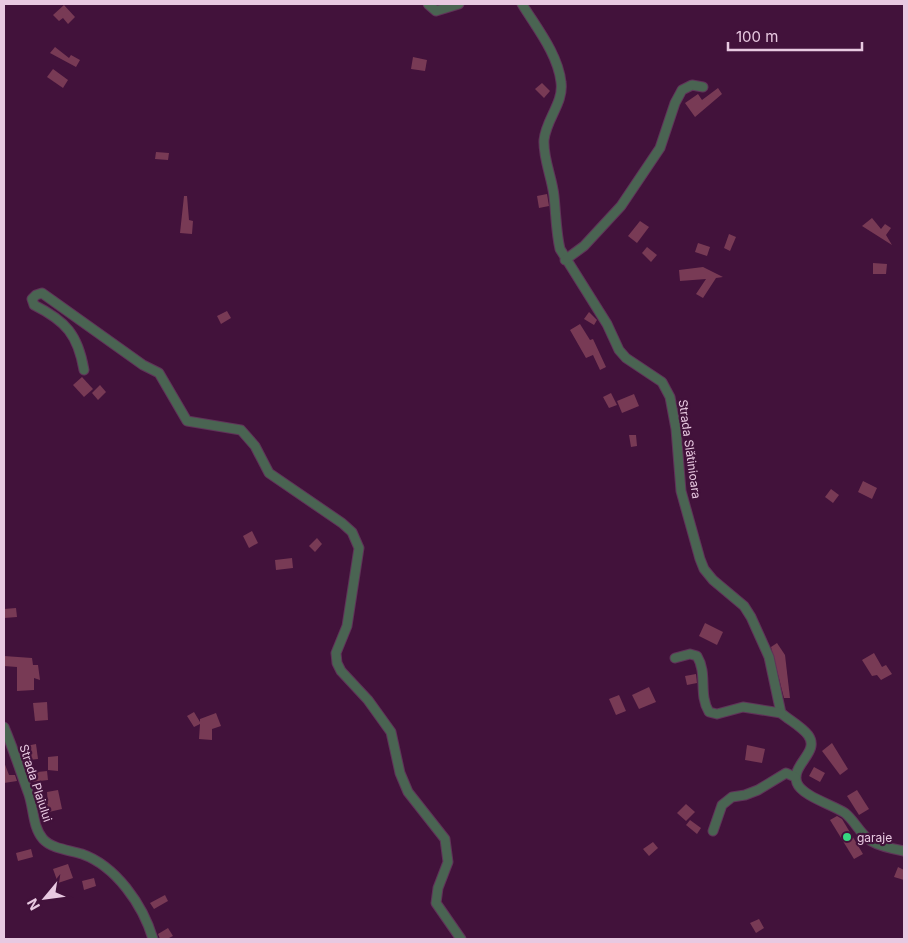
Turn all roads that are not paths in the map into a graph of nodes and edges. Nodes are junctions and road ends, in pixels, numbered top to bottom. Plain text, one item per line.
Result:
1 (428, 4) edge
2 (459, 4) edge
3 (522, 4) edge
4 (703, 87) dead end
5 (565, 260) junction
6 (84, 370) dead end
7 (676, 658) dead end
8 (781, 713) junction
9 (4, 727) edge
10 (795, 777) junction
11 (713, 831) dead end
12 (904, 850) edge
13 (153, 939) edge
14 (461, 939) edge

1 - 2 street
3 - 5 street, Strada Slătinioara
4 - 5 street
5 - 8 street, Strada Slătinioara
6 - 14 street
7 - 8 street
8 - 10 street
9 - 13 street, Strada Plaiului
10 - 11 street
10 - 12 street

